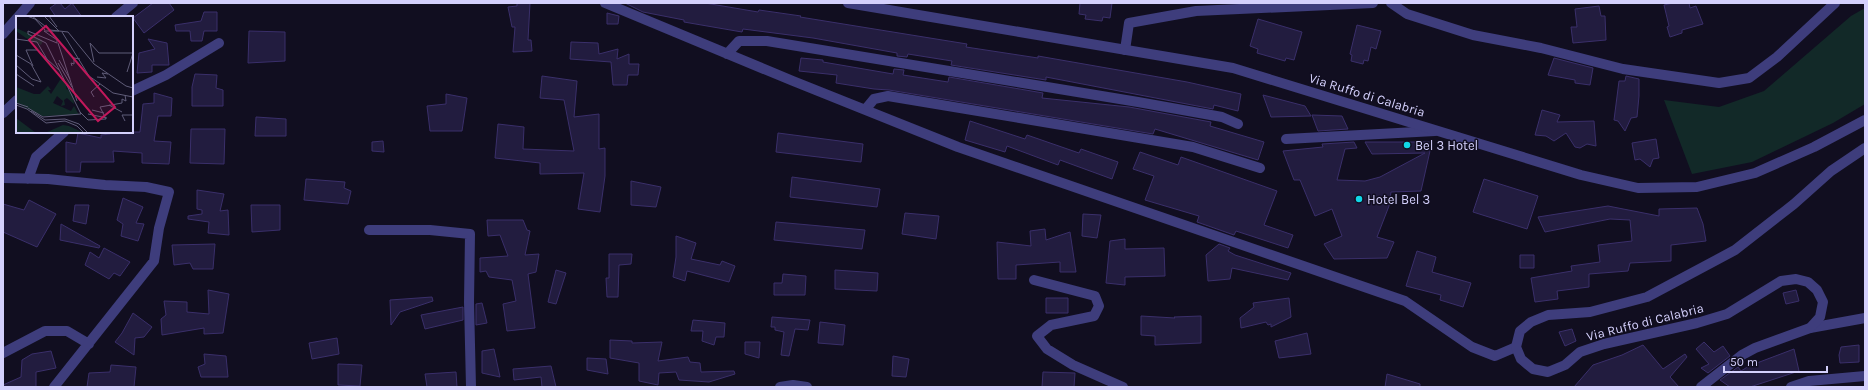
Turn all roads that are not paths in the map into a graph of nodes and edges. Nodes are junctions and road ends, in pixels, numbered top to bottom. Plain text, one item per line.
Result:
1 (30, 3) edge
2 (133, 3) edge
3 (605, 3) edge
4 (848, 3) edge
5 (1373, 3) edge
6 (1391, 3) edge
7 (1835, 3) edge
8 (18, 16) edge
9 (117, 16) edge
10 (16, 18) edge
11 (3, 34) edge
12 (219, 42) dead end
13 (1125, 50) junction
14 (727, 54) junction
15 (133, 91) edge
16 (16, 101) edge
17 (864, 110) junction
18 (3, 112) edge
19 (1865, 120) edge
20 (1238, 124) dead end
21 (1437, 130) junction
22 (63, 133) edge
23 (1286, 139) dead end
24 (1865, 148) edge
25 (1260, 168) dead end
26 (3, 178) edge
27 (28, 179) junction
28 (369, 230) dead end
29 (1034, 280) dead end
30 (1865, 318) edge
31 (1810, 328) junction
32 (89, 344) junction
33 (1516, 347) junction
34 (3, 353) edge
35 (1865, 376) edge
36 (54, 387) edge
37 (471, 387) edge
38 (780, 387) edge
39 (807, 387) edge
40 (1123, 387) edge
41 (1702, 387) edge
42 (1791, 387) edge

1 - 8 street
2 - 9 street
3 - 14 street
4 - 13 street, Via Ruffo di Calabria
5 - 13 street
6 - 7 street
10 - 11 street
12 - 15 street
13 - 21 street, Via Ruffo di Calabria
14 - 17 street
14 - 20 street
16 - 18 street
17 - 25 street
17 - 33 street
19 - 21 street, Via Ruffo di Calabria
21 - 23 street
22 - 27 street
24 - 33 street, Via Ruffo di Calabria
26 - 27 street
27 - 32 street
28 - 37 street
29 - 40 street
30 - 31 street
31 - 33 street, Via Ruffo di Calabria
31 - 41 street
32 - 34 street
32 - 36 street
35 - 42 street
38 - 39 street

